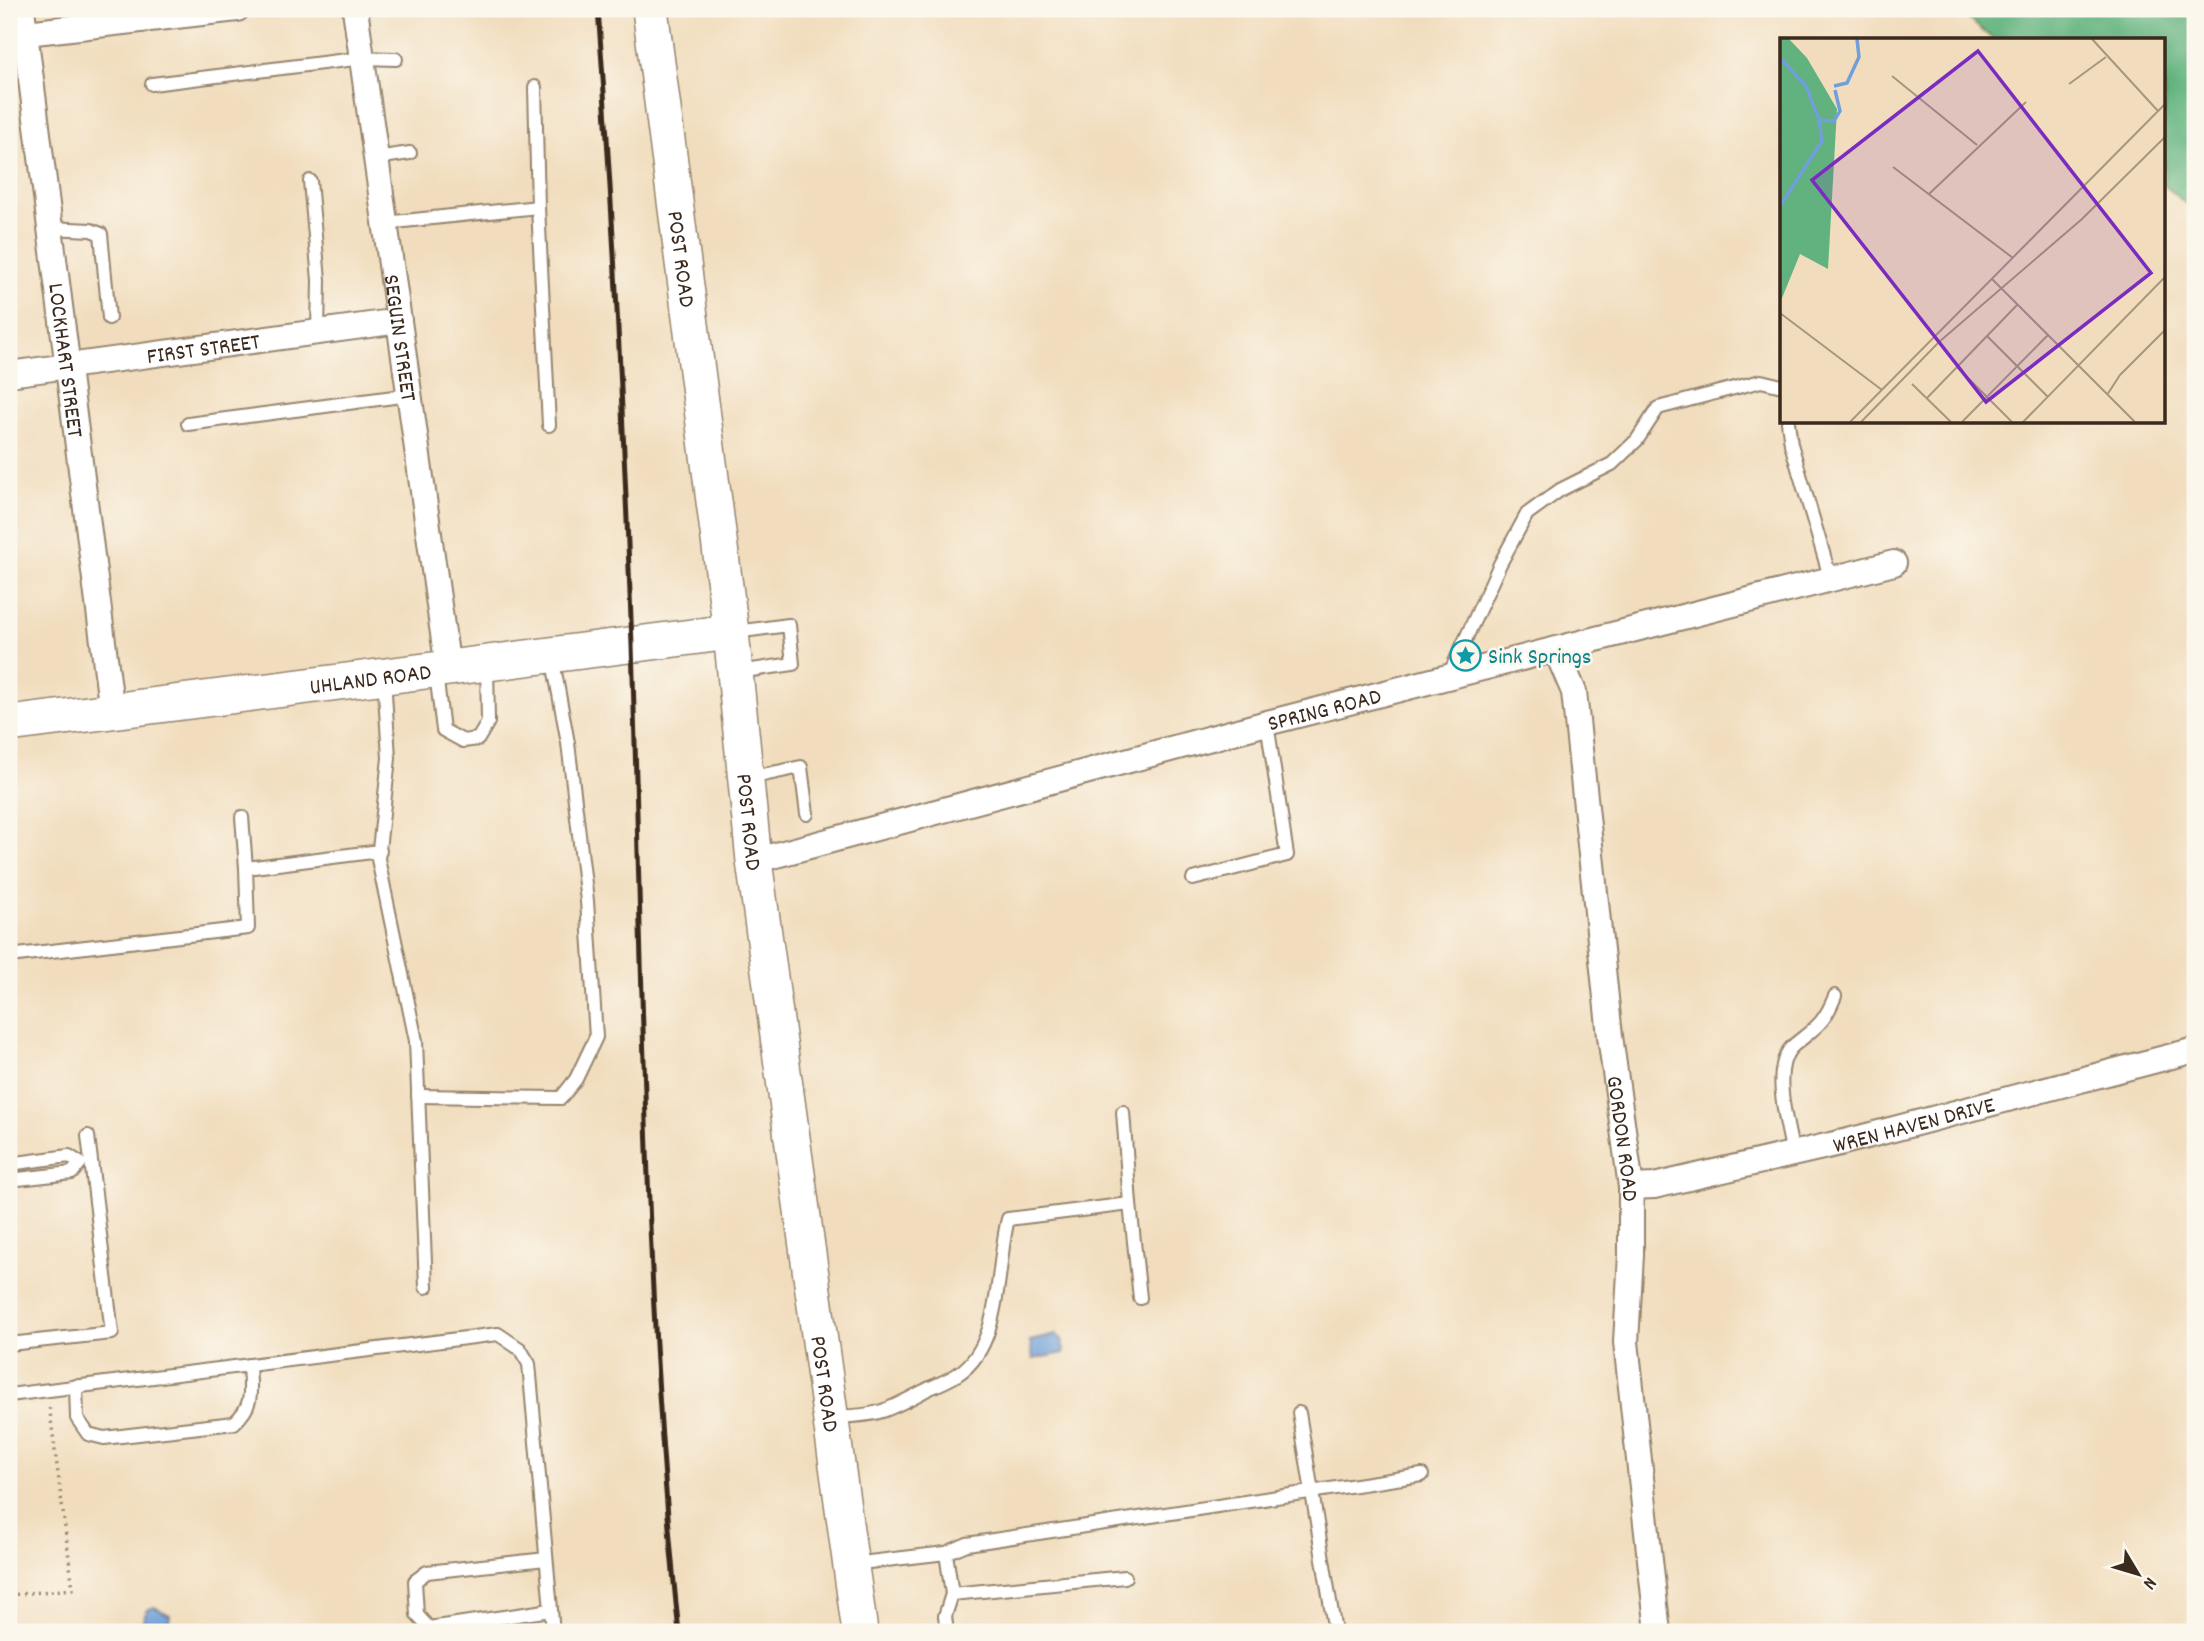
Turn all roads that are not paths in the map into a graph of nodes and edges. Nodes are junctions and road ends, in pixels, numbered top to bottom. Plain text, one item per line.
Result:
1 (237, 9) edge
2 (355, 9) edge
3 (650, 9) edge
4 (19, 26) edge
5 (362, 58) junction
6 (396, 59) dead end
7 (152, 84) dead end
8 (535, 87) dead end
9 (410, 153) dead end
10 (376, 158) junction
11 (310, 181) dead end
12 (538, 207) junction
13 (385, 223) junction
14 (50, 228) junction
15 (109, 318) dead end
16 (399, 321) junction
17 (318, 332) junction
18 (68, 366) junction
19 (9, 374) edge
20 (1780, 386) edge
21 (410, 395) junction
22 (188, 424) dead end
23 (1788, 424) edge
24 (549, 425) dead end
25 (1894, 563) dead end
26 (1831, 580) junction
27 (731, 632) junction
28 (1556, 650) junction
29 (552, 655) junction
30 (487, 663) junction
31 (442, 669) junction
32 (735, 672) junction
33 (384, 677) junction
34 (1447, 679) junction
35 (112, 712) junction
36 (1266, 723) junction
37 (9, 724) edge
38 (746, 779) junction
39 (807, 814) dead end
40 (242, 817) dead end
41 (380, 851) junction
42 (754, 861) junction
43 (246, 868) junction
44 (1193, 879) dead end
45 (9, 956) edge
46 (1835, 996) dead end
47 (2195, 1050) edge
48 (418, 1096) junction
49 (1123, 1112) dead end
50 (88, 1136) dead end
51 (1793, 1155) junction
52 (86, 1162) junction
53 (9, 1164) edge
54 (9, 1180) edge
55 (1630, 1187) junction
56 (1130, 1204) junction
57 (426, 1287) dead end
58 (1140, 1298) dead end
59 (9, 1344) edge
60 (249, 1365) junction
61 (76, 1387) junction
62 (9, 1395) edge
63 (1299, 1413) dead end
64 (833, 1417) junction
65 (1422, 1475) dead end
66 (1310, 1493) junction
67 (946, 1553) junction
68 (546, 1559) junction
69 (852, 1564) junction
70 (1125, 1577) dead end
71 (952, 1594) junction
72 (551, 1610) junction
73 (553, 1632) edge
74 (860, 1632) edge
75 (947, 1632) edge
76 (1335, 1632) edge
77 (1658, 1632) edge

1 - 4 street
2 - 5 street, SEGUIN STREET
3 - 27 street, POST ROAD
4 - 14 street, LOCKHART STREET
5 - 6 lane
5 - 7 lane
5 - 10 street, SEGUIN STREET
8 - 12 lane
9 - 10 lane
10 - 13 street, SEGUIN STREET
11 - 17 lane
12 - 13 lane
12 - 24 lane
13 - 16 street, SEGUIN STREET
14 - 15 lane
14 - 18 street, LOCKHART STREET
16 - 17 street, FIRST STREET
16 - 21 street, SEGUIN STREET
17 - 18 street, FIRST STREET
18 - 19 street, FIRST STREET
18 - 35 street, LOCKHART STREET
20 - 34 lane
21 - 22 lane
21 - 31 street, SEGUIN STREET
23 - 26 lane
25 - 26 street, SPRING ROAD
26 - 28 street, SPRING ROAD
27 - 29 street, UHLAND ROAD
27 - 32 street, POST ROAD
27 - 32 lane
28 - 34 street, SPRING ROAD
28 - 55 street, GORDON ROAD
29 - 30 street, UHLAND ROAD
29 - 48 lane
30 - 31 street, UHLAND ROAD
30 - 31 lane
31 - 33 street, UHLAND ROAD
32 - 38 street, POST ROAD
33 - 35 street, UHLAND ROAD
33 - 41 lane
34 - 36 street, SPRING ROAD
35 - 37 street, UHLAND ROAD
36 - 42 street, SPRING ROAD
36 - 44 lane
38 - 39 lane
38 - 42 street, POST ROAD
40 - 43 lane
41 - 43 lane
41 - 48 lane
42 - 64 street, POST ROAD
43 - 45 lane
46 - 51 lane
47 - 51 street, WREN HAVEN DRIVE
48 - 57 lane
49 - 56 lane
50 - 52 lane
51 - 55 street, WREN HAVEN DRIVE
52 - 53 lane
52 - 54 lane
52 - 59 lane
55 - 77 street, GORDON ROAD
56 - 58 lane
56 - 64 lane
60 - 61 lane
60 - 61 lane
60 - 68 lane
61 - 62 lane
63 - 66 lane
64 - 69 street, POST ROAD
65 - 66 lane
66 - 67 lane
66 - 76 lane
67 - 69 lane
67 - 71 lane
68 - 72 lane
68 - 72 lane
69 - 74 street, POST ROAD
70 - 71 lane
71 - 75 lane
72 - 73 lane

